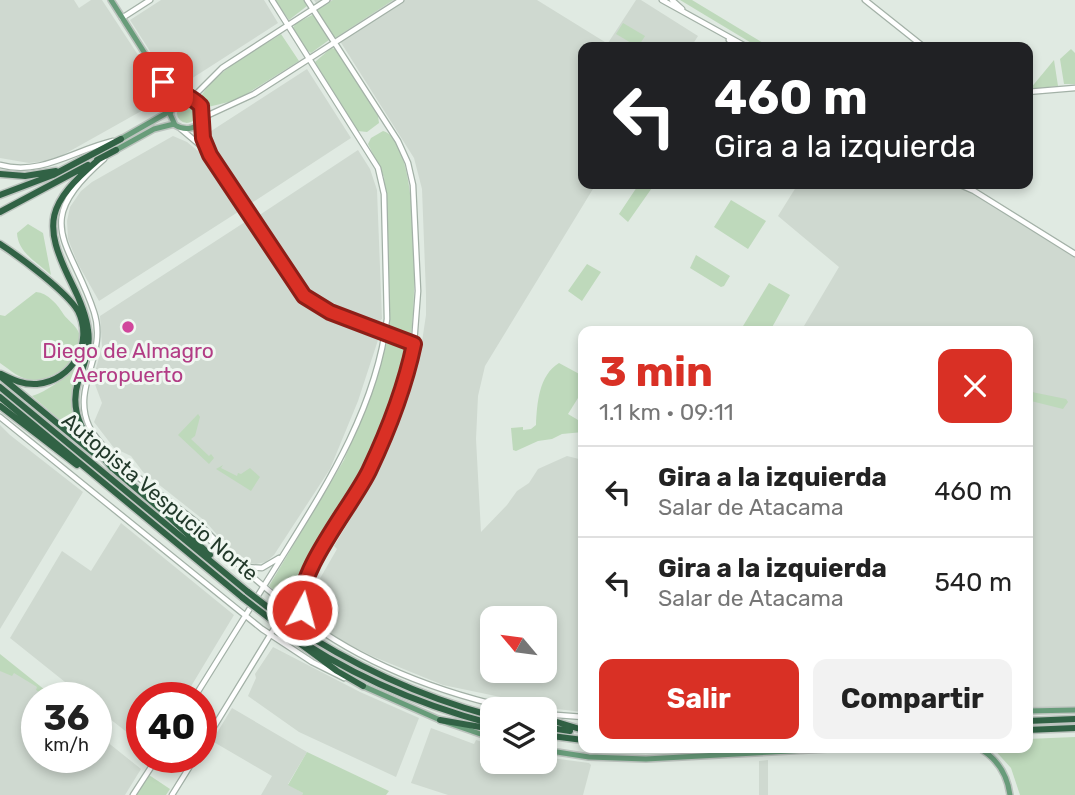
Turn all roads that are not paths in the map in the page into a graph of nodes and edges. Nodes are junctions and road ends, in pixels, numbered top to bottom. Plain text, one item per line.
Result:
1 (111, 0) edge
2 (150, 0) edge
3 (272, 0) edge
4 (307, 0) edge
5 (327, 0) edge
6 (401, 0) edge
7 (662, 0) edge
8 (672, 0) edge
9 (865, 0) edge
10 (313, 9) junction
11 (682, 10) junction
12 (122, 18) junction
13 (288, 25) junction
14 (726, 37) junction
15 (335, 42) junction
16 (732, 42) edge
17 (736, 42) edge
18 (918, 42) edge
19 (310, 59) junction
20 (163, 82) junction
21 (1075, 88) edge
22 (1033, 92) edge
23 (190, 98) junction
24 (171, 109) junction
25 (202, 119) junction
26 (174, 124) junction
27 (181, 129) junction
28 (121, 139) junction
29 (116, 150) junction
30 (210, 155) junction
31 (99, 159) junction
32 (0, 165) edge
33 (71, 166) junction
34 (0, 173) edge
35 (969, 189) edge
36 (974, 191) joint
37 (0, 195) edge
38 (0, 212) edge
39 (0, 244) edge
40 (1075, 254) edge
41 (385, 333) junction
42 (414, 344) junction
43 (0, 374) edge
44 (0, 387) edge
45 (0, 397) edge
46 (0, 407) edge
47 (0, 417) edge
48 (112, 468) junction
49 (104, 483) junction
50 (283, 556) junction
51 (240, 565) junction
52 (308, 573) junction
53 (228, 575) junction
54 (264, 586) junction
55 (245, 595) junction
56 (288, 606) junction
57 (245, 615) junction
58 (310, 622) junction
59 (285, 627) junction
60 (271, 635) junction
61 (204, 682) edge
62 (363, 686) junction
63 (480, 700) edge
64 (1075, 710) edge
65 (1033, 711) edge
66 (480, 712) edge
67 (557, 716) edge
68 (578, 717) edge
69 (1075, 719) edge
70 (440, 720) junction
71 (557, 721) edge
72 (1033, 721) edge
73 (217, 722) edge
74 (480, 723) edge
75 (480, 725) edge
76 (557, 728) edge
77 (1075, 728) edge
78 (578, 729) edge
79 (578, 730) edge
80 (1033, 730) edge
81 (480, 734) edge
82 (557, 737) edge
83 (578, 739) edge
84 (557, 753) edge
85 (754, 753) edge
86 (986, 753) edge
87 (147, 773) edge
88 (186, 773) edge
89 (133, 795) edge
90 (172, 795) edge
91 (1010, 795) edge

1 - 12 main road
2 - 12 street
3 - 13 street
4 - 10 street
5 - 10 street
6 - 15 street
7 - 11 street
8 - 11 street
9 - 18 street
10 - 13 street
10 - 15 street
11 - 14 street
12 - 20 main road
13 - 19 street
13 - 23 street
14 - 16 street
14 - 17 street
15 - 19 street
15 - 42 street
19 - 25 street
19 - 41 street
20 - 23 main road
20 - 24 main road
21 - 22 street
23 - 24 main road
23 - 25 main road
24 - 26 main road
24 - 28 main road
25 - 27 main road
25 - 30 street
26 - 27 main road
26 - 29 main road
27 - 30 street
28 - 32 street
28 - 33 highway
29 - 31 highway
29 - 51 street
30 - 41 street
31 - 38 highway
31 - 48 highway
33 - 34 highway
33 - 37 highway
35 - 36 street
36 - 40 street
39 - 43 highway
41 - 42 street
41 - 50 street
42 - 52 street
43 - 48 highway
44 - 53 highway, Autopista Vespucio Norte
45 - 49 highway, Autopista Vespucio Norte
46 - 49 highway
47 - 57 street
48 - 53 highway
49 - 55 highway, Autopista Vespucio Norte
50 - 51 street
50 - 54 street
51 - 54 street
52 - 56 street
52 - 58 street
53 - 55 highway, Autopista Vespucio Norte
54 - 56 street
54 - 57 street
55 - 59 highway, Autopista Vespucio Norte, bridge
56 - 58 street
56 - 60 street
57 - 60 street
57 - 61 street
58 - 63 street
59 - 62 highway
59 - 66 highway, Autopista Vespucio Norte
59 - 74 highway, Autopista Vespucio Norte
60 - 62 street
60 - 73 street
62 - 70 main road
64 - 65 main road
67 - 68 street
69 - 72 highway
70 - 75 highway
70 - 81 main road
71 - 78 highway
76 - 79 highway
77 - 80 highway
82 - 83 highway
84 - 85 main road
86 - 91 main road
87 - 89 street
88 - 90 street

